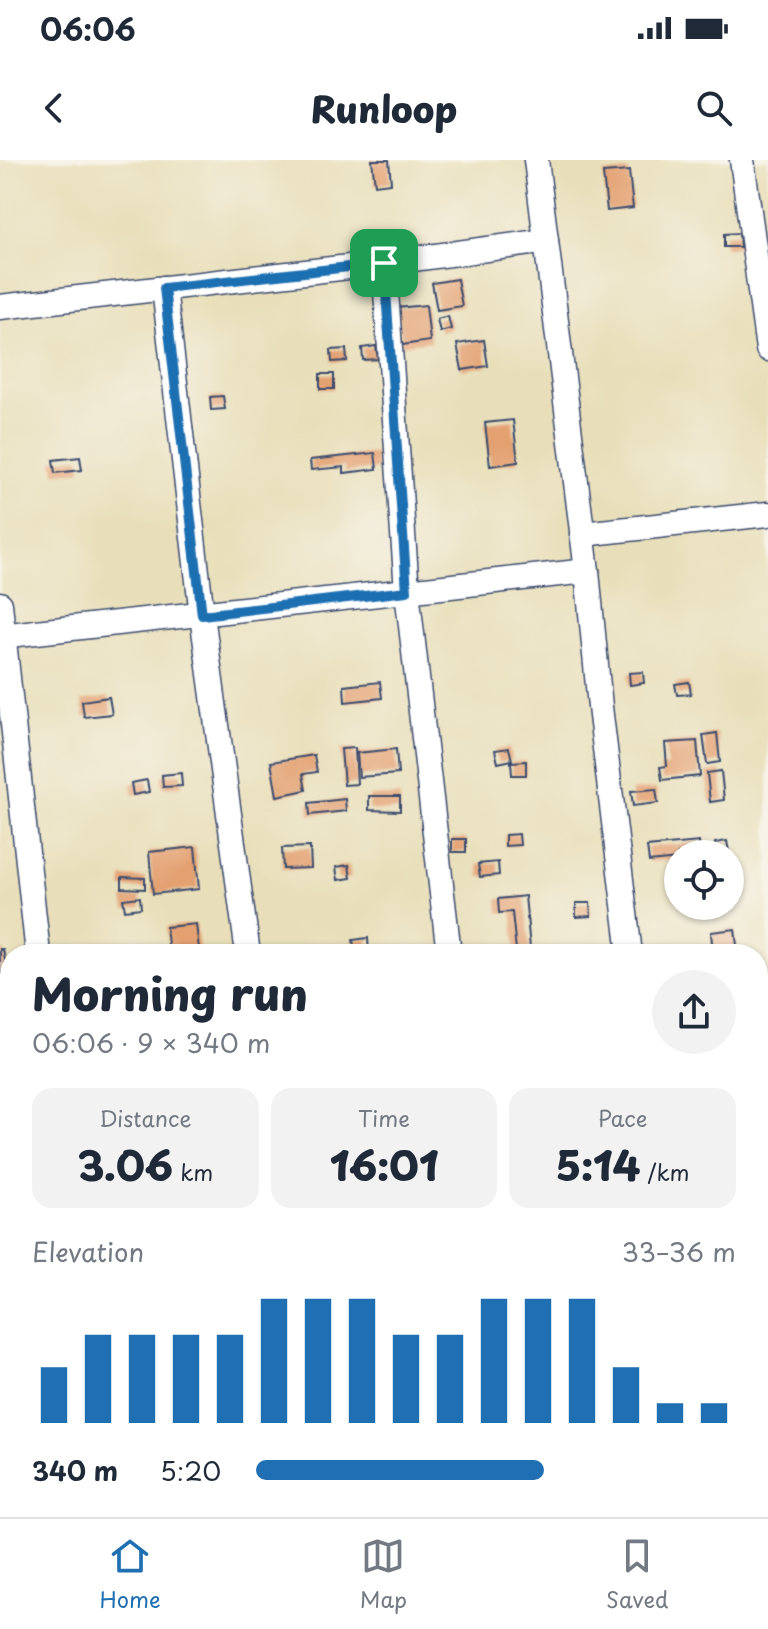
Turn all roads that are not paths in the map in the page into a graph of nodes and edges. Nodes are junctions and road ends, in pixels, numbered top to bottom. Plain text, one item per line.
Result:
1 (536, 160) edge
2 (742, 160) edge
3 (546, 241) junction
4 (384, 263) junction
5 (164, 288) junction
6 (0, 307) edge
7 (768, 349) edge
8 (768, 514) edge
9 (582, 534) junction
10 (587, 571) junction
11 (407, 591) junction
12 (0, 604) edge
13 (202, 615) junction
14 (2, 636) edge
15 (37, 944) edge
16 (247, 944) edge
17 (448, 944) edge
18 (629, 944) edge

1 - 3 street
2 - 7 street
3 - 4 street
3 - 9 street
4 - 5 street
4 - 11 street
5 - 6 street
5 - 13 street
8 - 9 street
9 - 10 street
10 - 11 street
10 - 18 street
11 - 13 street
11 - 17 street
12 - 14 street
13 - 14 street
13 - 16 street
14 - 15 street

